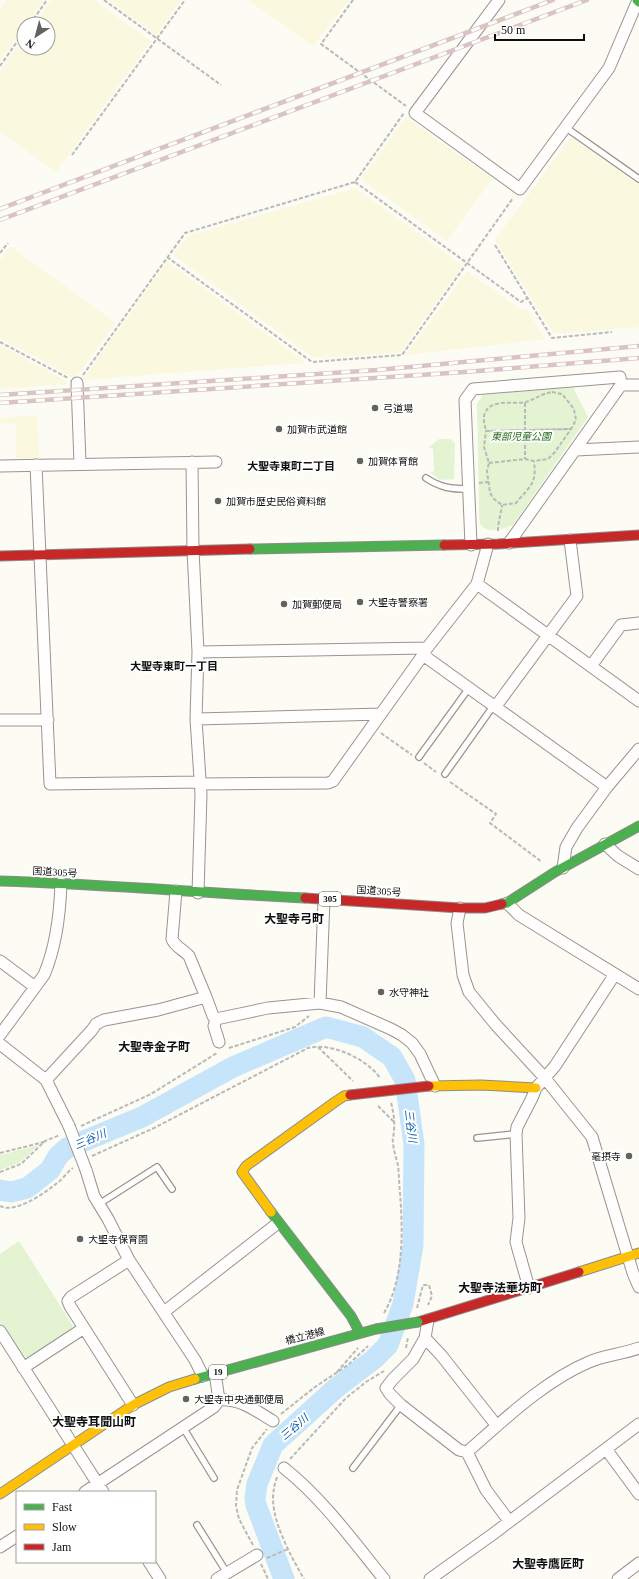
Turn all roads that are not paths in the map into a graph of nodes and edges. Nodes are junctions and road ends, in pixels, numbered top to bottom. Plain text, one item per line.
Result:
1 (499, 0) edge
2 (638, 1) edge
3 (565, 127) junction
4 (639, 179) edge
5 (77, 383) road end
6 (621, 385) junction
7 (639, 385) edge
8 (639, 447) edge
9 (576, 450) junction
10 (192, 462) junction
11 (216, 462) dead end
12 (80, 464) junction
13 (36, 465) junction
14 (0, 466) edge
15 (426, 478) dead end
16 (469, 489) junction
17 (639, 535) edge
18 (570, 540) junction
19 (509, 543) junction
20 (493, 544) junction
21 (471, 545) junction
22 (193, 550) junction
23 (40, 554) junction
24 (0, 556) edge
25 (477, 584) junction
26 (639, 623) edge
27 (548, 636) junction
28 (425, 651) junction
29 (198, 652) junction
30 (591, 666) junction
31 (470, 687) junction
32 (639, 701) edge
33 (495, 706) junction
34 (381, 714) junction
35 (196, 719) junction
36 (0, 720) edge
37 (48, 720) junction
38 (639, 749) edge
39 (418, 758) road end
40 (444, 774) dead end
41 (199, 783) junction
42 (607, 787) junction
43 (639, 826) edge
44 (605, 844) junction
45 (639, 869) edge
46 (559, 870) junction
47 (0, 881) edge
48 (62, 883) junction
49 (176, 891) junction
50 (198, 893) junction
51 (324, 899) junction
52 (507, 903) junction
53 (460, 908) junction
54 (0, 961) edge
55 (615, 974) junction
56 (36, 987) junction
57 (639, 989) edge
58 (206, 997) junction
59 (317, 1003) junction
60 (216, 1019) junction
61 (0, 1035) edge
62 (0, 1044) edge
63 (220, 1046) road end
64 (544, 1077) junction
65 (46, 1080) junction
66 (432, 1086) junction
67 (536, 1088) junction
68 (516, 1134) junction
69 (477, 1138) dead end
70 (172, 1189) dead end
71 (99, 1204) junction
72 (278, 1223) junction
73 (634, 1255) edge
74 (129, 1260) junction
75 (639, 1287) edge
76 (529, 1288) junction
77 (164, 1312) junction
78 (423, 1321) junction
79 (84, 1328) junction
80 (0, 1331) edge
81 (360, 1333) junction
82 (424, 1338) junction
83 (639, 1348) edge
84 (23, 1368) junction
85 (215, 1373) junction
86 (203, 1376) junction
87 (219, 1400) junction
88 (133, 1405) junction
89 (400, 1405) junction
90 (273, 1421) road end
91 (639, 1424) edge
92 (497, 1426) junction
93 (184, 1429) junction
94 (72, 1444) junction
95 (606, 1449) junction
96 (467, 1452) junction
97 (284, 1468) road end
98 (353, 1468) dead end
99 (214, 1478) dead end
100 (100, 1488) edge
101 (89, 1491) edge
102 (0, 1494) edge
103 (639, 1494) edge
104 (509, 1521) junction
105 (197, 1525) dead end
106 (16, 1537) edge
107 (0, 1547) edge
108 (257, 1555) road end
109 (150, 1563) edge
110 (639, 1563) edge
111 (227, 1573) junction
112 (160, 1579) edge
113 (217, 1579) edge
114 (384, 1579) edge
115 (430, 1579) edge
116 (618, 1579) edge

1 - 3 street
2 - 3 street
3 - 4 lane
5 - 12 street
6 - 7 street
6 - 9 street
6 - 16 street
8 - 9 street
9 - 19 street
10 - 11 street
10 - 12 street
10 - 22 street
12 - 13 street
13 - 14 street
13 - 23 street
15 - 16 lane
16 - 21 street
17 - 18 main road
18 - 19 main road
18 - 27 street
19 - 20 main road
20 - 21 main road
20 - 25 street
21 - 22 main road
22 - 23 main road
22 - 29 street
23 - 24 main road
23 - 37 street
25 - 27 street
25 - 28 street
26 - 30 street
27 - 30 street
27 - 33 street
28 - 29 street
28 - 31 street
28 - 34 street
29 - 35 street
30 - 32 street
31 - 33 street
31 - 39 lane
33 - 40 lane
33 - 42 street
34 - 35 street
34 - 41 street
35 - 41 street
36 - 37 street
37 - 41 street
38 - 42 street
41 - 50 street
42 - 46 street
43 - 44 main road, 国道305号 / 305
44 - 45 street
44 - 46 main road, 国道305号 / 305
46 - 52 main road, 国道305号 / 305
47 - 48 main road, 国道305号 / 305
48 - 49 main road, 国道305号 / 305
48 - 56 street
49 - 50 main road, 国道305号 / 305
49 - 58 street
50 - 51 main road, 国道305号 / 305
51 - 53 main road, 国道305号 / 305
51 - 59 street
52 - 53 main road, 国道305号 / 305
52 - 55 street
53 - 64 street
54 - 56 street
55 - 57 street
55 - 64 street
56 - 61 street
58 - 60 street
58 - 65 street
59 - 60 street
59 - 66 street
60 - 63 street
62 - 65 street
64 - 67 street
64 - 73 street
65 - 71 street, bridge
66 - 67 main road
66 - 72 main road, bridge
67 - 68 street
68 - 69 lane
68 - 76 street
70 - 71 lane
71 - 74 street
72 - 77 street
72 - 81 main road
73 - 75 street
73 - 76 main road, 橋立港線 / 19
74 - 77 street
74 - 79 street
76 - 78 main road, 橋立港線 / 19
77 - 86 street
78 - 81 main road, 橋立港線 / 19, bridge
78 - 82 street
79 - 84 street
79 - 88 street
80 - 84 street
81 - 85 main road, 橋立港線 / 19
82 - 89 street
82 - 92 street
83 - 92 street
84 - 94 street
85 - 86 main road, 橋立港線 / 19
85 - 87 street
86 - 88 main road, 橋立港線 / 19
87 - 90 street
87 - 93 street
88 - 94 main road, 橋立港線 / 19
89 - 96 street
89 - 98 lane
91 - 95 street
92 - 96 street
93 - 99 lane
93 - 100 street
94 - 100 street
94 - 102 main road, 橋立港線 / 19
95 - 103 street
95 - 104 street
96 - 104 street
97 - 114 street
100 - 101 street
104 - 115 street
105 - 111 lane
106 - 107 street
108 - 111 street
109 - 112 street
110 - 116 street
111 - 113 street

